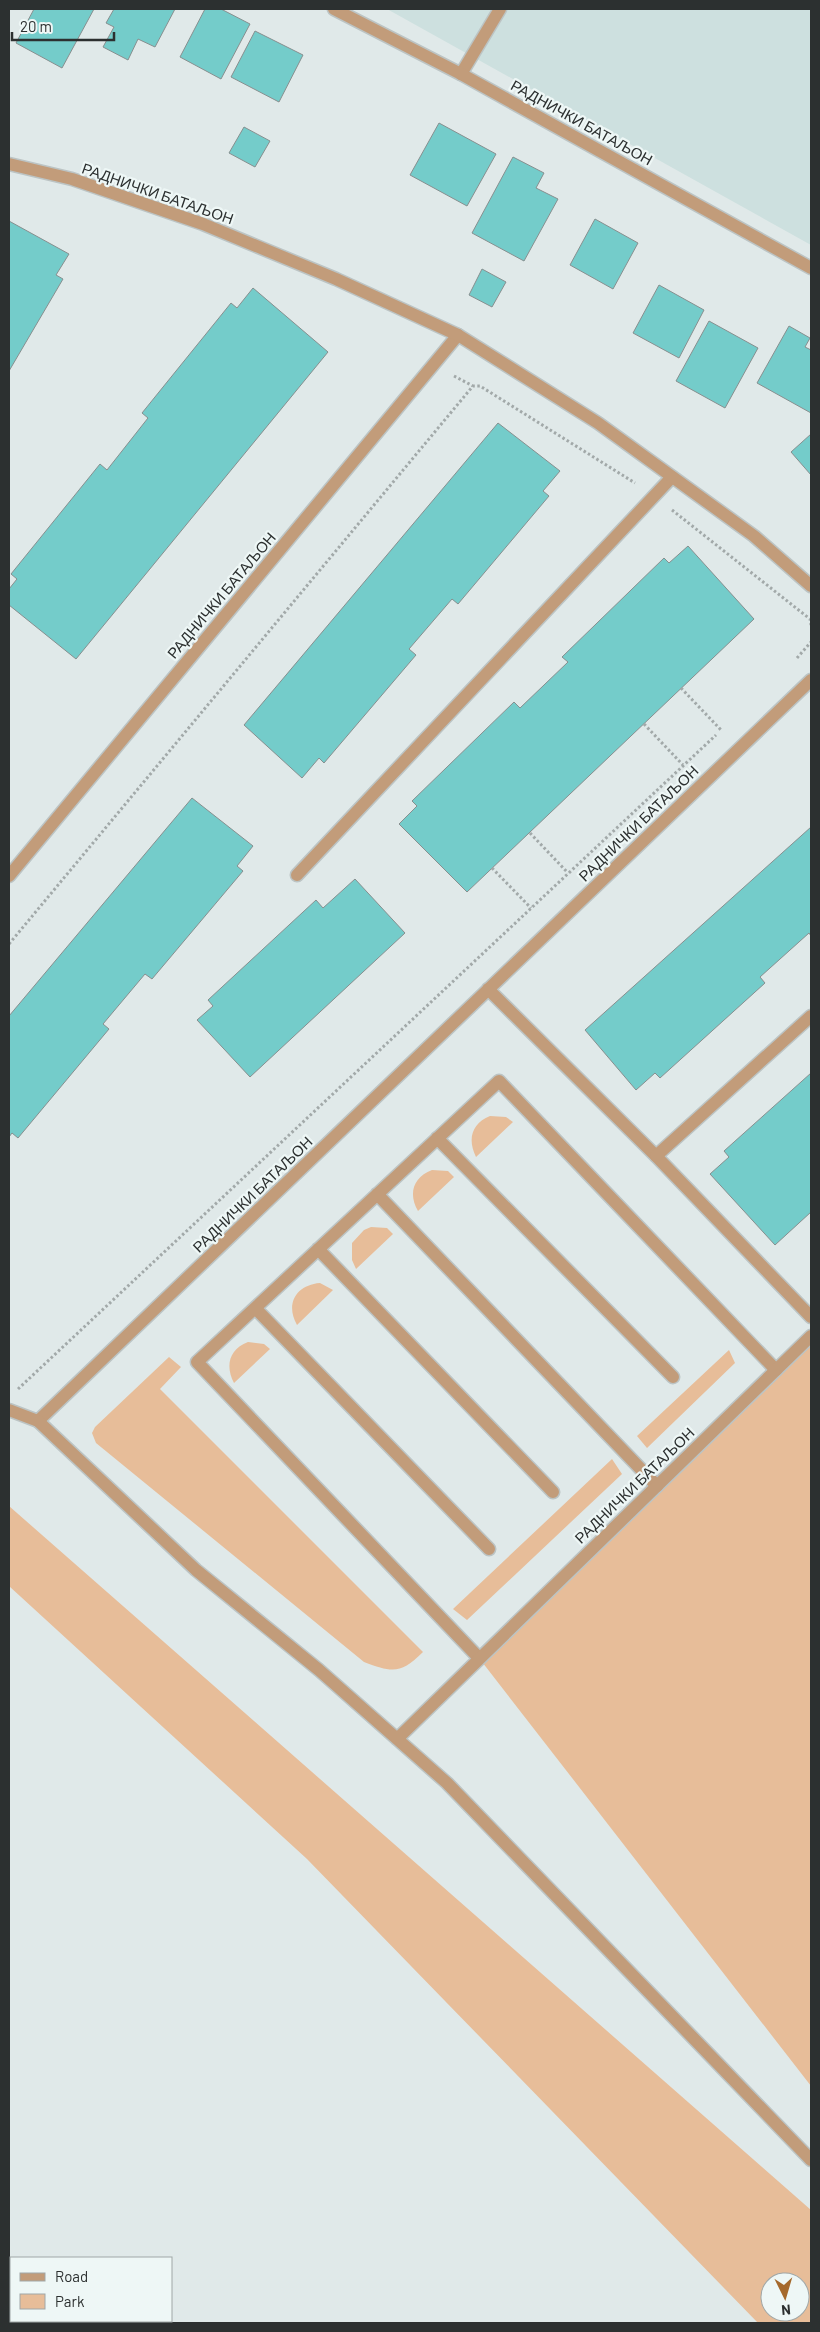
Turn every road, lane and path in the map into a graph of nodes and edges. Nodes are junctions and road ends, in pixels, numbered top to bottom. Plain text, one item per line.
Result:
1 (334, 9) edge
2 (500, 9) edge
3 (461, 74) junction
4 (9, 164) edge
5 (811, 268) edge
6 (458, 335) junction
7 (672, 477) junction
8 (655, 496) junction
9 (811, 586) edge
10 (811, 625) edge
11 (811, 642) edge
12 (796, 659) dead end
13 (811, 680) edge
14 (682, 688) dead end
15 (728, 723) dead end
16 (644, 724) dead end
17 (721, 730) junction
18 (683, 765) junction
19 (530, 833) dead end
20 (492, 868) dead end
21 (568, 873) junction
22 (298, 875) dead end
23 (9, 876) edge
24 (531, 908) junction
25 (9, 944) edge
26 (488, 990) junction
27 (811, 1016) edge
28 (437, 1138) junction
29 (656, 1156) junction
30 (377, 1194) junction
31 (318, 1249) junction
32 (255, 1308) junction
33 (811, 1317) edge
34 (811, 1336) edge
35 (776, 1370) junction
36 (673, 1377) dead end
37 (16, 1391) dead end
38 (9, 1410) edge
39 (38, 1421) junction
40 (657, 1486) junction
41 (553, 1492) dead end
42 (490, 1549) dead end
43 (479, 1658) junction
44 (396, 1738) junction
45 (811, 2160) edge

1 - 3 street, РАДНИЧКИ БАТАЉОН
2 - 3 street
3 - 5 street, РАДНИЧКИ БАТАЉОН
4 - 6 street, РАДНИЧКИ БАТАЉОН
6 - 7 street, РАДНИЧКИ БАТАЉОН
6 - 23 street, РАДНИЧКИ БАТАЉОН
7 - 8 street
7 - 9 street, РАДНИЧКИ БАТАЉОН
8 - 10 path
8 - 22 street
8 - 25 path
11 - 12 path
13 - 26 street, РАДНИЧКИ БАТАЉОН
14 - 17 path
15 - 17 path
16 - 18 path
17 - 18 path
18 - 21 path
19 - 21 path
20 - 24 path
21 - 24 path
24 - 37 path
26 - 29 street
26 - 39 street, РАДНИЧКИ БАТАЉОН
27 - 29 street
28 - 30 street
28 - 35 street
28 - 36 street
29 - 33 street
30 - 31 street
30 - 40 street
31 - 32 street
31 - 41 street
32 - 42 street
32 - 43 street
34 - 35 street, РАДНИЧКИ БАТАЉОН
35 - 40 street, РАДНИЧКИ БАТАЉОН
38 - 39 street
39 - 44 street
40 - 43 street, РАДНИЧКИ БАТАЉОН
43 - 44 street, РАДНИЧКИ БАТАЉОН
44 - 45 street

